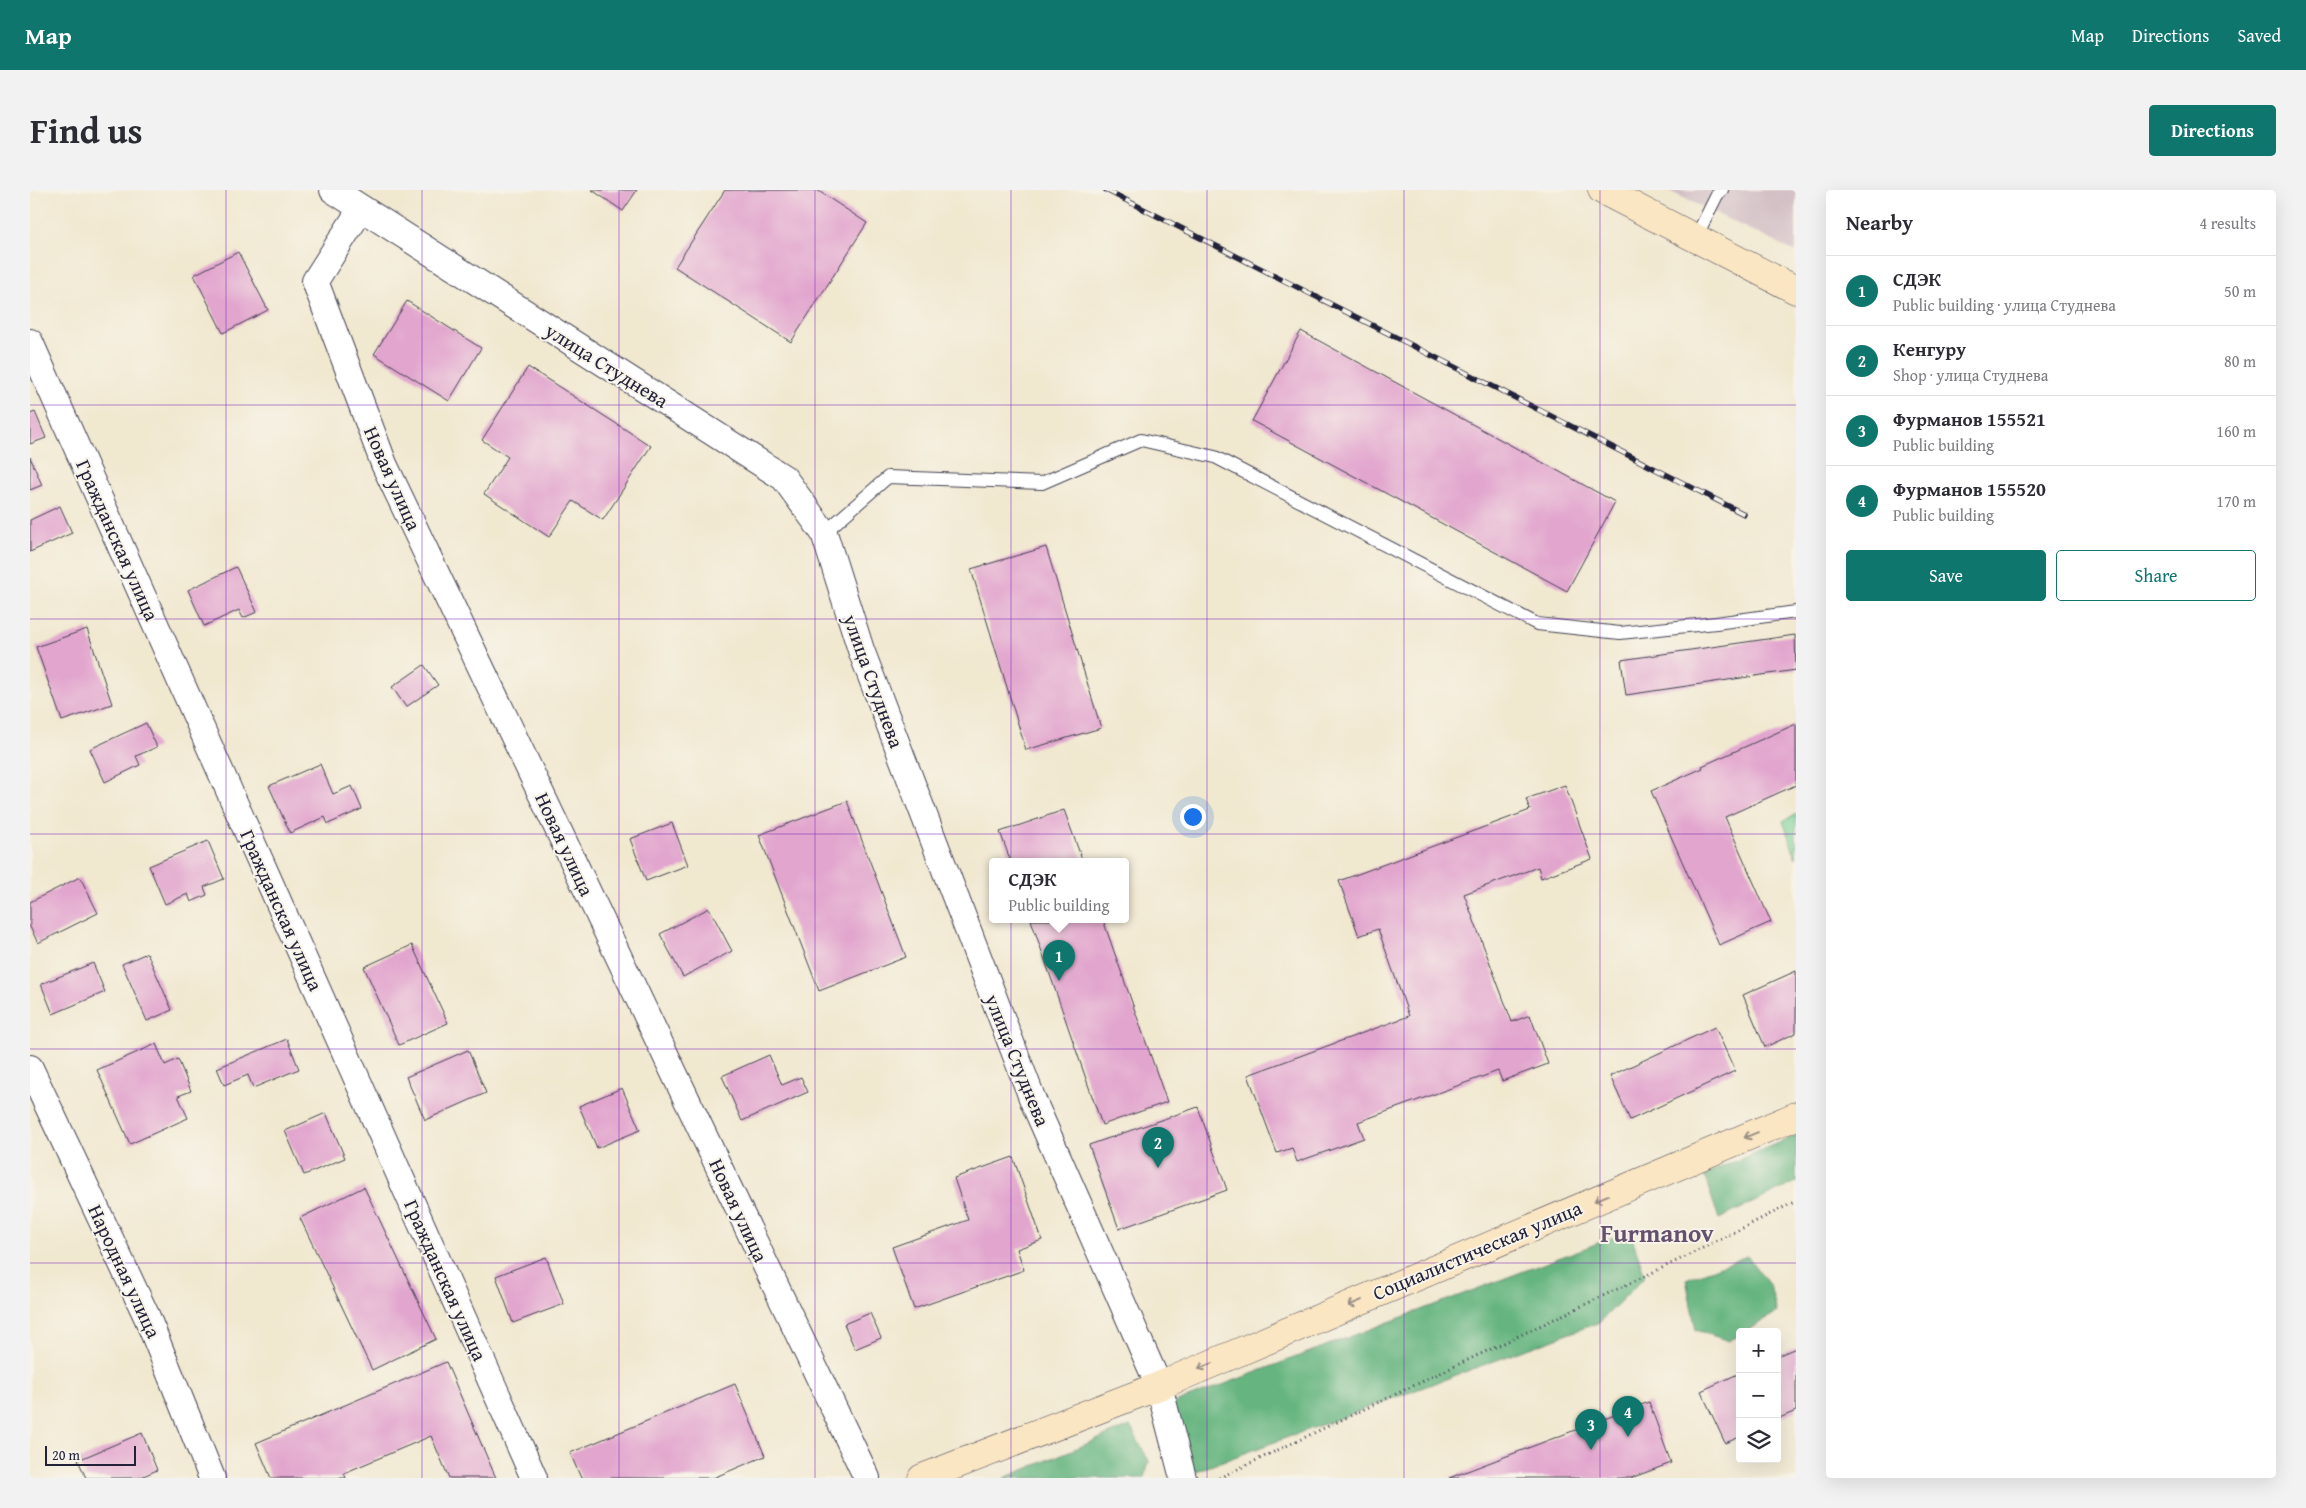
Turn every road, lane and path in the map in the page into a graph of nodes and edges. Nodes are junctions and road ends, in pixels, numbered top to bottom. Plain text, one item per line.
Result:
1 (332, 190) edge
2 (1602, 190) edge
3 (1722, 190) edge
4 (361, 209) junction
5 (1695, 239) junction
6 (1796, 290) edge
7 (30, 342) edge
8 (824, 533) junction
9 (1796, 612) edge
10 (30, 1068) edge
11 (1796, 1116) edge
12 (1796, 1201) edge
13 (1159, 1386) junction
14 (212, 1478) edge
15 (534, 1478) edge
16 (867, 1478) edge
17 (922, 1478) edge
18 (1183, 1478) edge
19 (1219, 1478) edge

1 - 4 street, улица Студнева
2 - 5 main road
3 - 5 lane
4 - 8 street, улица Студнева
4 - 16 street, Новая улица
5 - 6 main road
7 - 15 street, Гражданская улица
8 - 9 lane
8 - 13 street, улица Студнева
10 - 14 street, Народная улица
11 -> 13 main road, Социалистическая улица
12 - 19 path
13 - 17 main road, Социалистическая улица
13 - 18 street

